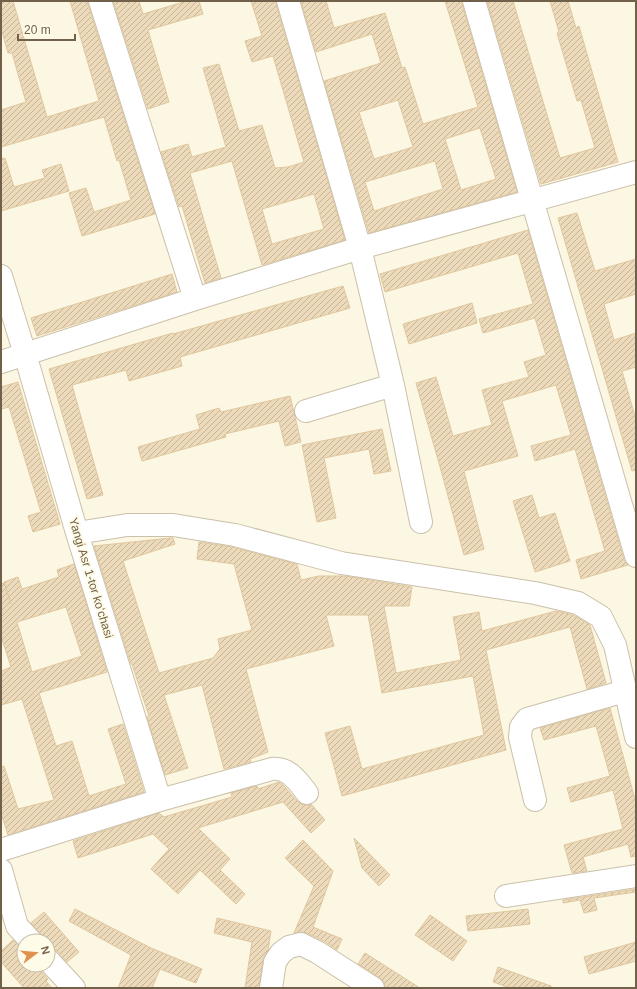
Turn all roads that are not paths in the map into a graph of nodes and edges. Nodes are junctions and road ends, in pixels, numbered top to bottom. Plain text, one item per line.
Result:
1 (100, 1) edge
2 (288, 1) edge
3 (474, 1) edge
4 (636, 172) edge
5 (533, 200) junction
6 (360, 248) junction
7 (1, 276) edge
8 (195, 299) junction
9 (25, 354) junction
10 (1, 362) edge
11 (393, 385) junction
12 (306, 412) dead end
13 (422, 522) dead end
14 (77, 533) junction
15 (636, 556) edge
16 (625, 691) junction
17 (636, 737) edge
18 (307, 793) dead end
19 (160, 800) junction
20 (535, 800) dead end
21 (1, 850) edge
22 (1, 870) edge
23 (636, 876) edge
24 (506, 896) dead end
25 (24, 933) edge
26 (56, 969) edge
27 (74, 988) edge
28 (271, 988) edge
29 (373, 988) edge

1 - 8 street
2 - 6 street
3 - 5 street
4 - 5 street
5 - 6 street
5 - 15 street
6 - 8 street
6 - 11 street
7 - 9 street, Yangi Asr 1-tor koʻchasi
8 - 9 street
9 - 10 street
9 - 14 street, Yangi Asr 1-tor koʻchasi
11 - 12 street
11 - 13 street
14 - 16 street
14 - 19 street, Yangi Asr 1-tor koʻchasi
16 - 17 street
16 - 20 street
18 - 19 street
19 - 21 street
22 - 25 street
23 - 24 street
26 - 27 street
28 - 29 street

